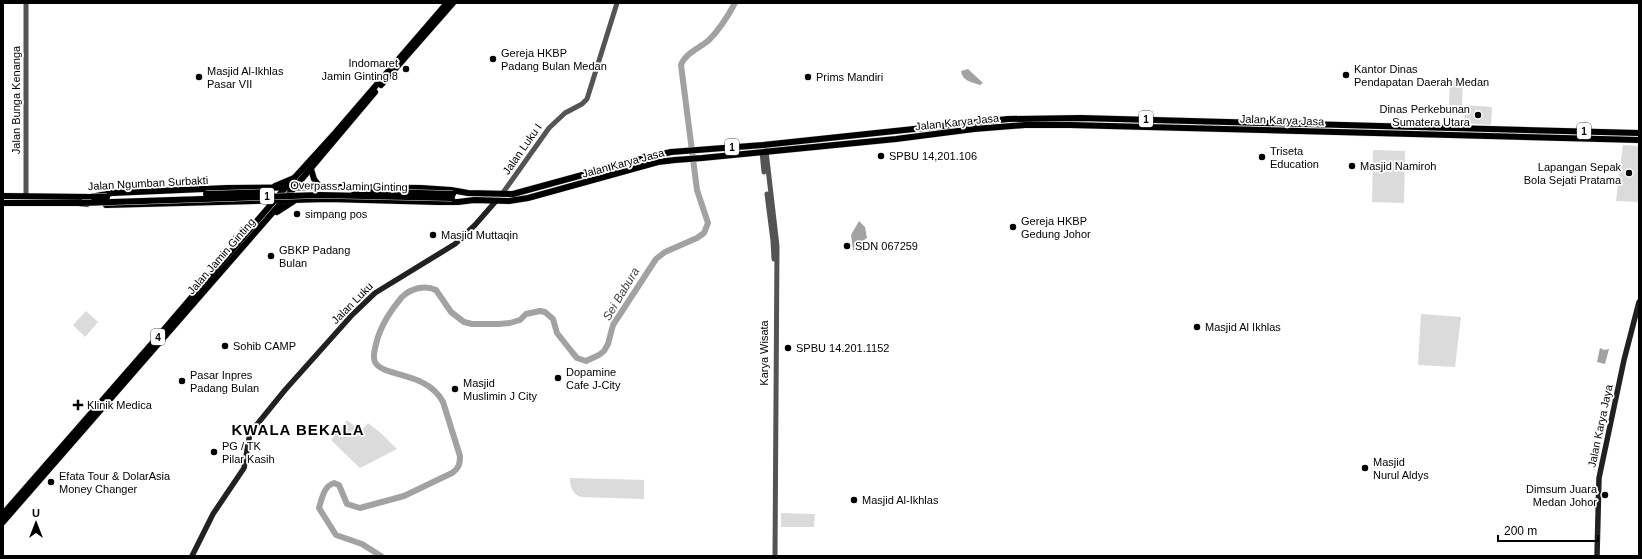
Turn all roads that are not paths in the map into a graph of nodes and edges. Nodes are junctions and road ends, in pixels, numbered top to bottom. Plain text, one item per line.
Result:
1 (26, 3) edge
2 (447, 3) edge
3 (453, 3) edge
4 (617, 3) edge
5 (973, 126) junction
6 (1300, 127) junction
7 (1639, 132) edge
8 (1639, 140) edge
9 (764, 152) junction
10 (657, 155) junction
11 (658, 162) junction
12 (311, 169) junction
13 (294, 178) junction
14 (508, 186) junction
15 (286, 187) junction
16 (295, 187) junction
17 (320, 187) junction
18 (328, 187) junction
19 (257, 188) junction
20 (268, 188) junction
21 (468, 193) junction
22 (502, 194) junction
23 (513, 194) junction
24 (3, 196) edge
25 (26, 196) junction
26 (452, 196) junction
27 (92, 197) junction
28 (274, 200) junction
29 (284, 200) junction
30 (298, 200) junction
31 (328, 200) junction
32 (477, 200) junction
33 (254, 201) junction
34 (496, 201) junction
35 (3, 203) edge
36 (81, 203) junction
37 (488, 210) junction
38 (269, 217) junction
39 (259, 219) junction
40 (1639, 302) edge
41 (3, 514) edge
42 (3, 522) edge
43 (192, 556) edge
44 (774, 556) edge
45 (1597, 556) edge

1 - 25 street, Jalan Bunga Kenanga
2 - 13 main road, Jalan Jamin Ginting
3 - 12 main road, Jalan Jamin Ginting
4 - 14 street, Jalan Luku I
5 - 6 main road, Jalan Karya Jasa / 1
5 - 9 main road, Jalan Karya Jasa / 1
5 - 10 main road, Jalan Karya Jasa / 1
6 - 7 main road, Jalan Karya Jasa / 1
6 - 8 main road, Jalan Karya Jasa / 1
9 - 11 main road, Jalan Karya Jasa / 1
9 - 44 street, Karya Wisata
9 - 44 street, Karya Wisata
10 - 11 main road
10 - 23 main road, Jalan Karya Jasa / 1
11 - 34 main road, Jalan Karya Jasa / 1
12 - 16 main road, Jalan Jamin Ginting
12 - 17 main road
13 - 15 main road, Jalan Jamin Ginting
13 - 20 main road
14 - 22 street, Jalan Luku I
14 - 23 street, Jalan Luku I
15 - 16 main road, Jalan Ngumban Surbakti / 1
15 - 20 main road, Jalan Ngumban Surbakti / 1
15 - 28 main road, Jalan Jamin Ginting / 4
16 - 17 main road, Jalan Karya Jasa / 1
16 - 29 main road, Jalan Jamin Ginting / 4
17 - 18 main road, Jalan Karya Jasa / 1
18 - 21 main road, Jalan Karya Jasa / 1
18 - 31 main road
19 - 20 main road, Jalan Ngumban Surbakti / 1
19 - 27 main road, Jalan Ngumban Surbakti / 1
19 - 33 main road
21 - 22 main road, Jalan Karya Jasa / 1
21 - 26 main road, Overpass Jamin Ginting / 1
22 - 23 main road, Jalan Karya Jasa / 1
24 - 25 main road, Jalan Ngumban Surbakti / 1
25 - 27 main road, Jalan Ngumban Surbakti / 1
26 - 27 main road, Overpass Jamin Ginting / 1, bridge
26 - 32 main road, Overpass Jamin Ginting / 1
26 - 36 main road, Overpass Jamin Ginting / 1, bridge
28 - 29 main road, Jalan Ngumban Surbakti / 1
28 - 33 main road, Jalan Ngumban Surbakti / 1
28 - 39 main road, Jalan Jamin Ginting / 4
29 - 30 main road, Jalan Karya Jasa / 1
29 - 38 main road, Jalan Jamin Ginting / 4
30 - 31 main road, Jalan Karya Jasa / 1
30 - 38 main road
31 - 32 main road, Jalan Karya Jasa / 1
32 - 34 main road, Jalan Karya Jasa / 1
32 - 37 main road
33 - 36 main road, Jalan Ngumban Surbakti / 1
33 - 39 main road
34 - 37 main road, Jalan Luku
35 - 36 main road, Jalan Ngumban Surbakti / 1
37 - 43 main road, Jalan Luku
38 - 42 main road, Jalan Jamin Ginting / 4
39 - 41 main road, Jalan Jamin Ginting / 4
40 - 45 main road, Jalan Karya Jaya

